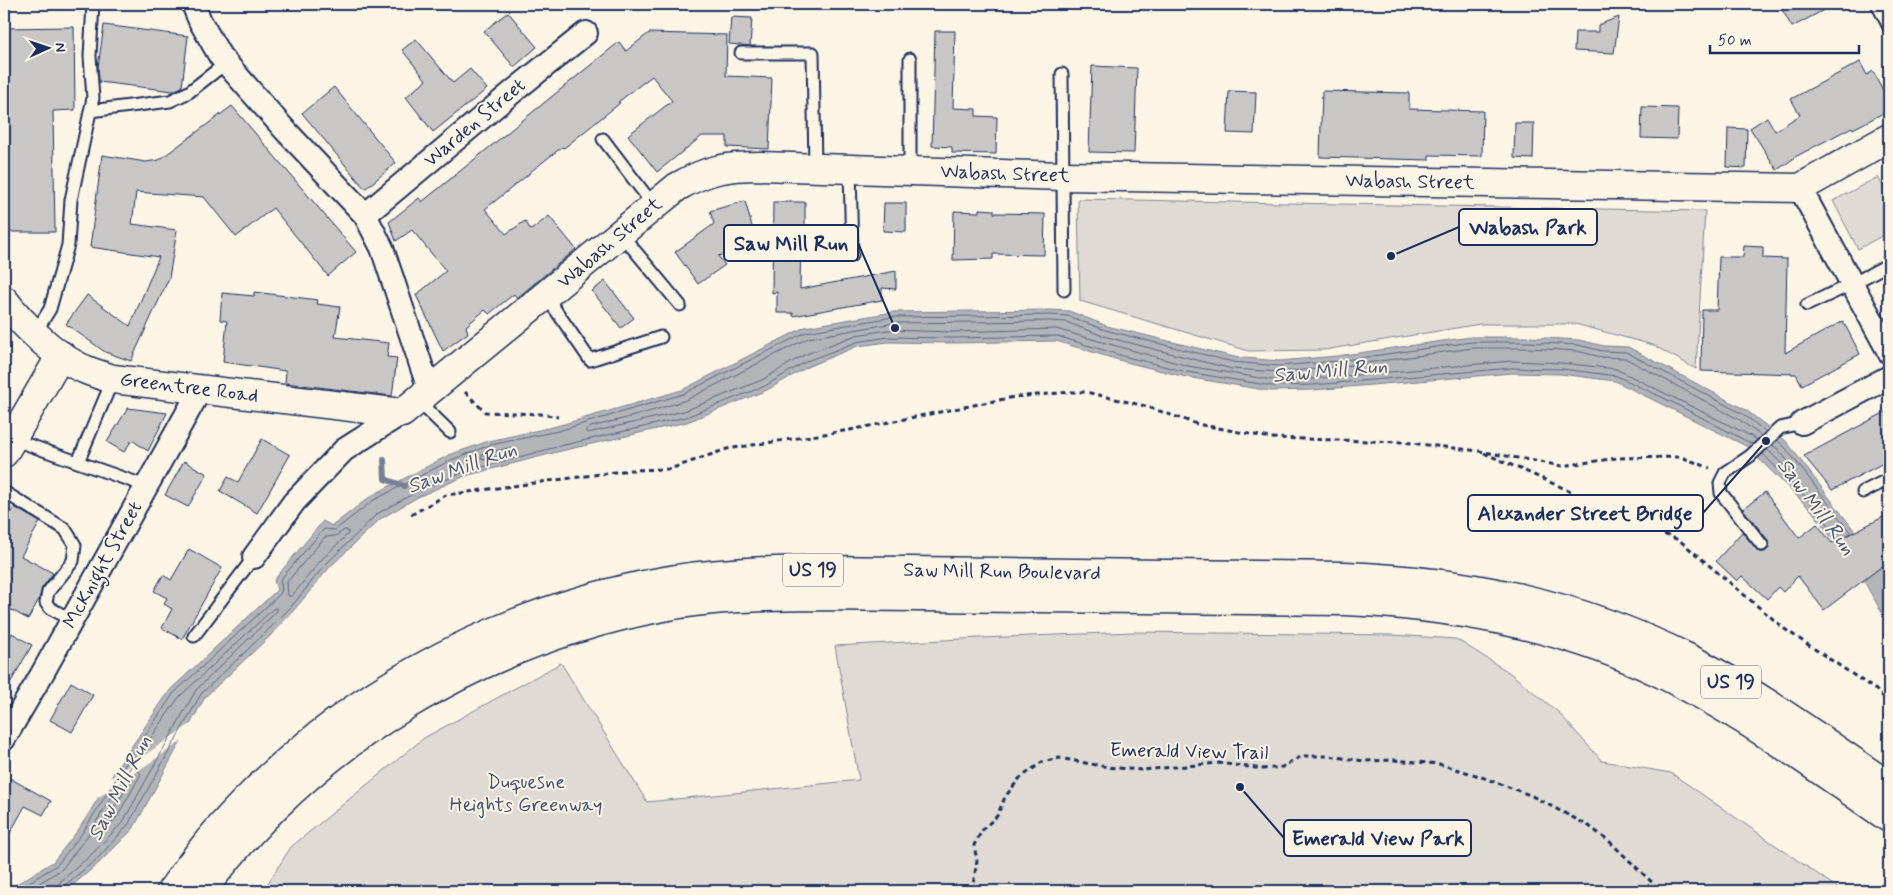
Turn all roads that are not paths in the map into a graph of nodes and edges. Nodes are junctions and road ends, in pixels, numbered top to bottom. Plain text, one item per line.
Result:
1 (93, 4) edge
2 (193, 4) edge
3 (1877, 4) edge
4 (1889, 27) edge
5 (586, 33) dead end
6 (741, 53) dead end
7 (910, 59) dead end
8 (226, 63) junction
9 (1062, 74) dead end
10 (90, 111) junction
11 (1889, 138) edge
12 (603, 139) dead end
13 (815, 167) junction
14 (850, 168) junction
15 (910, 170) junction
16 (1063, 176) junction
17 (1800, 188) junction
18 (654, 206) junction
19 (365, 216) junction
20 (621, 234) junction
21 (818, 256) dead end
22 (1889, 264) edge
23 (1852, 284) junction
24 (1064, 290) dead end
25 (546, 296) junction
26 (4, 300) edge
27 (1807, 304) dead end
28 (680, 305) dead end
29 (1883, 327) edge
30 (34, 333) junction
31 (661, 337) dead end
32 (1889, 352) edge
33 (61, 355) junction
34 (1889, 377) edge
35 (113, 379) junction
36 (200, 390) junction
37 (425, 395) junction
38 (1802, 424) joint
39 (450, 432) dead end
40 (8, 446) edge
41 (78, 462) junction
42 (1889, 479) edge
43 (146, 486) junction
44 (4, 492) edge
45 (1862, 492) dead end
46 (1762, 545) dead end
47 (254, 557) joint
48 (72, 620) junction
49 (194, 636) dead end
50 (4, 738) edge
51 (1817, 768) junction
52 (1889, 786) edge
53 (1889, 818) edge
54 (1889, 828) edge
55 (171, 891) edge
56 (202, 891) edge

1 - 10 lane
2 - 8 street
3 - 4 lane
5 - 19 street, Warden Street
6 - 13 lane
7 - 15 lane
8 - 10 lane
8 - 19 street
9 - 16 lane
10 - 30 lane
11 - 17 main road
12 - 18 lane
13 - 14 main road, Wabash Street
13 - 18 main road, Wabash Street
14 - 15 main road, Wabash Street
14 - 21 lane
15 - 16 main road, Wabash Street
16 - 17 main road, Wabash Street
16 - 24 lane
17 - 23 street
18 - 20 main road, Wabash Street
19 - 37 street
20 - 25 main road, Wabash Street
20 - 28 lane
22 - 23 lane
23 - 27 lane
23 - 29 street
25 - 31 lane
25 - 37 main road, Wabash Street
26 - 30 main road, Greentree Road
29 - 32 street
30 - 33 main road, Greentree Road
33 - 35 main road, Greentree Road
33 - 40 main road
34 - 38 street
35 - 36 main road, Greentree Road
35 - 41 lane
36 - 37 main road, Greentree Road
36 - 43 street, McKnight Street
37 - 39 lane
37 - 47 street, Wabash Street
38 - 46 lane
40 - 41 lane
41 - 43 lane
42 - 45 lane
43 - 48 street, McKnight Street
44 - 48 lane
47 - 49 lane
48 - 50 street, McKnight Street
51 - 53 main road, Saw Mill Run Boulevard / US 19
51 - 54 main road
51 - 56 main road, Saw Mill Run Boulevard / US 19
52 - 55 main road, Saw Mill Run Boulevard / US 19

